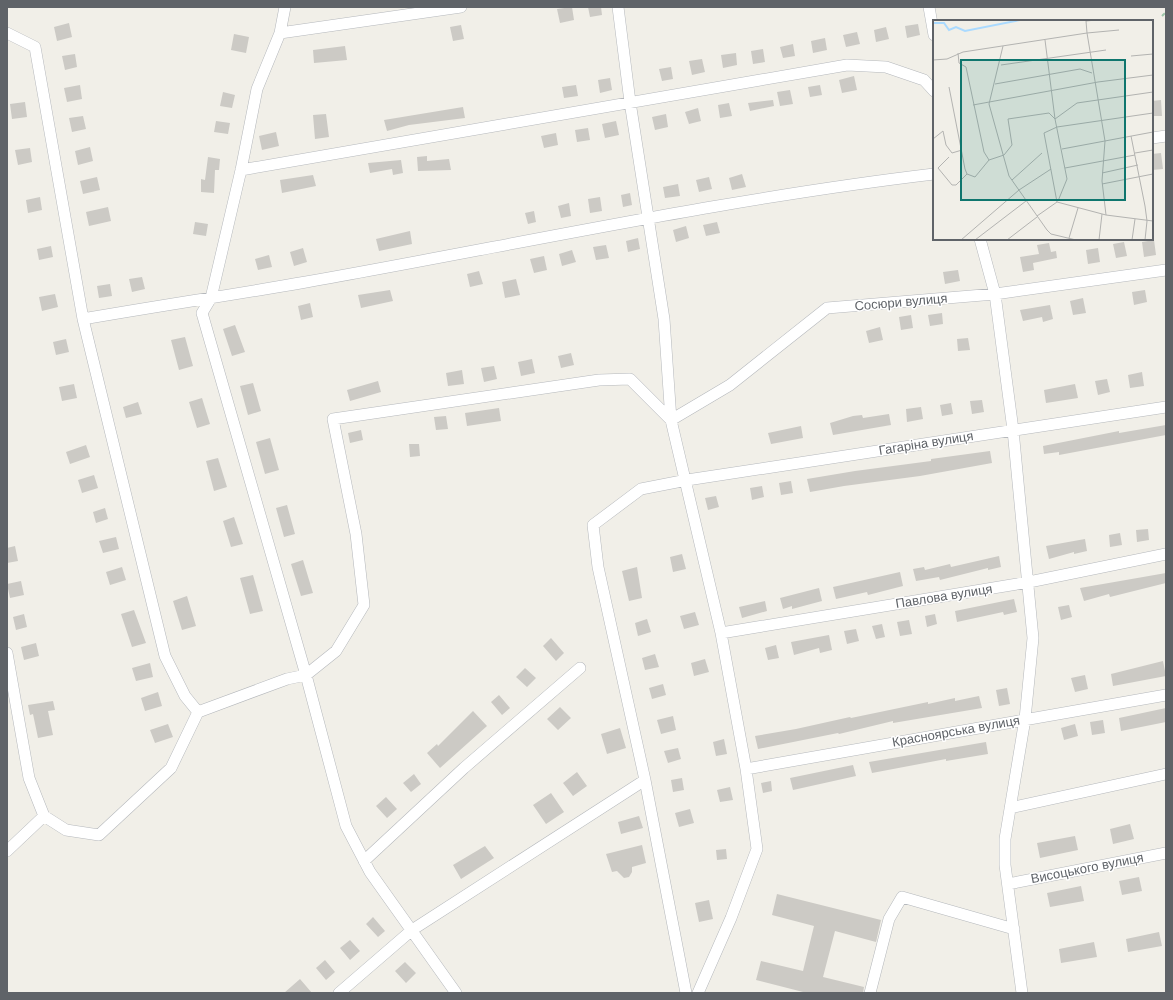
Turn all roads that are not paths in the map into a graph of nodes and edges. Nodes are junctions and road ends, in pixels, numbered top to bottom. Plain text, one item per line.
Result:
1 (285, 7) edge
2 (461, 7) edge
3 (618, 7) edge
4 (929, 7) edge
5 (933, 29) edge
6 (7, 33) edge
7 (280, 33) junction
8 (933, 90) edge
9 (630, 102) junction
10 (1166, 136) edge
11 (1153, 138) edge
12 (241, 170) junction
13 (933, 174) edge
14 (647, 218) junction
15 (980, 240) edge
16 (1166, 270) edge
17 (995, 294) junction
18 (211, 298) junction
19 (83, 319) junction
20 (1166, 407) edge
21 (671, 420) junction
22 (1013, 430) junction
23 (687, 480) junction
24 (1166, 554) edge
25 (1029, 582) junction
26 (721, 633) junction
27 (7, 653) edge
28 (580, 668) dead end
29 (306, 675) junction
30 (1166, 695) edge
31 (198, 712) junction
32 (1025, 719) junction
33 (746, 769) junction
34 (1166, 774) edge
35 (645, 780) junction
36 (1010, 808) junction
37 (44, 816) junction
38 (7, 851) edge
39 (1166, 853) edge
40 (364, 861) junction
41 (1008, 884) junction
42 (1014, 929) junction
43 (412, 930) junction
44 (339, 993) edge
45 (456, 993) edge
46 (686, 993) edge
47 (698, 993) edge
48 (870, 993) edge
49 (1022, 993) edge

1 - 7 street
2 - 7 street
3 - 9 street
4 - 5 street
6 - 19 street
7 - 12 street
8 - 9 street
9 - 12 street
9 - 14 street
10 - 11 street
12 - 18 street
13 - 14 street
14 - 18 street
14 - 21 street
15 - 17 street
16 - 17 street, Сосюри вулиця
17 - 21 street, Сосюри вулиця
17 - 22 street
18 - 19 street
18 - 29 street
19 - 31 street
20 - 22 street, Гагаріна вулиця
21 - 23 street
21 - 29 street
22 - 23 street, Гагаріна вулиця
22 - 25 street
23 - 26 street
23 - 35 street, Гагаріна вулиця
24 - 25 street, Павлова вулиця
25 - 26 street, Павлова вулиця
25 - 32 street
26 - 33 street
27 - 37 street
28 - 40 street
29 - 31 street
29 - 40 street
30 - 32 street, Красноярська вулиця
31 - 37 street
32 - 33 street, Красноярська вулиця
32 - 36 street
33 - 47 street
34 - 36 street
35 - 43 street
35 - 46 street
36 - 41 street
37 - 38 street
39 - 41 street, Висоцького вулиця
40 - 43 street
41 - 42 street
42 - 48 street
42 - 49 street
43 - 44 street
43 - 45 street

